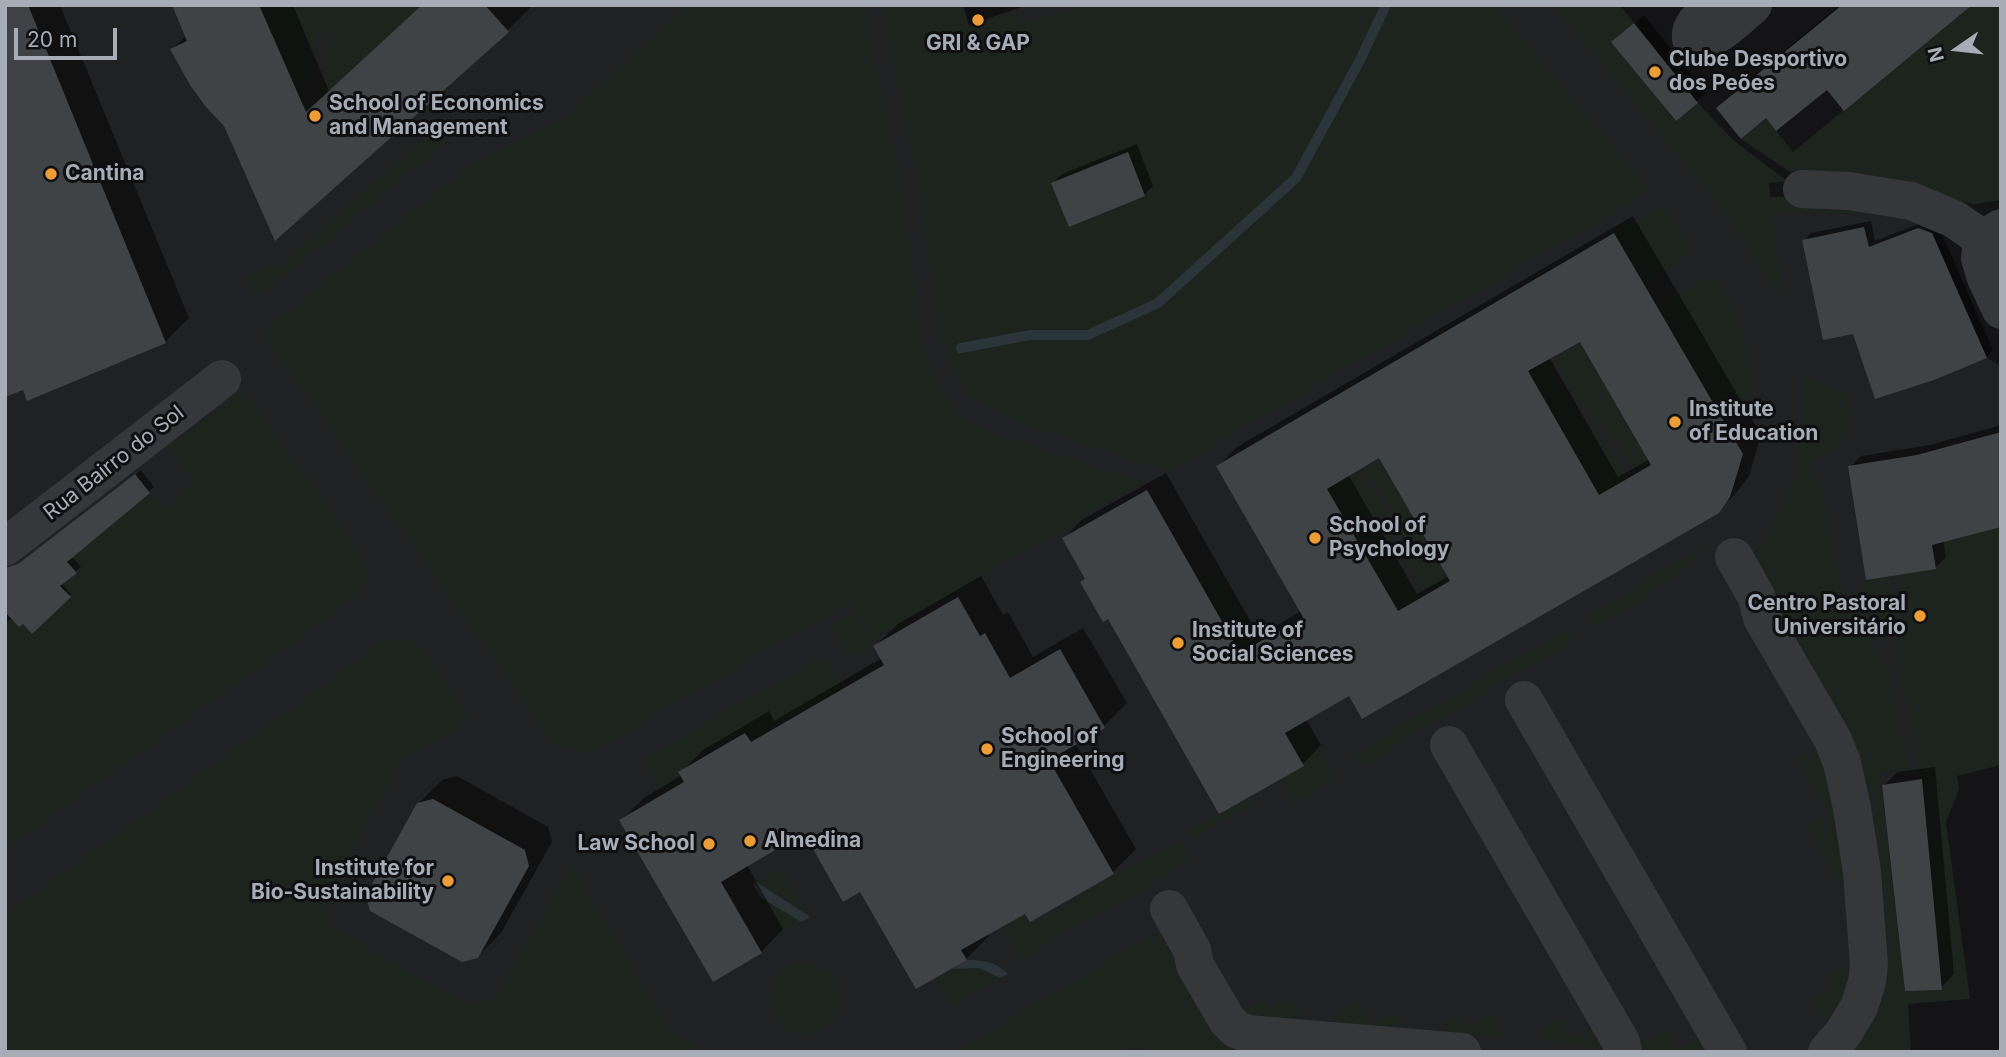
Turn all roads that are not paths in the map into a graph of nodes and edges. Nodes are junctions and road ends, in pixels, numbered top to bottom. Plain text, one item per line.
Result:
1 (1715, 5) edge
2 (1753, 5) edge
3 (1802, 189) dead end
4 (1992, 234) edge
5 (2001, 310) edge
6 (222, 379) dead end
7 (5, 547) edge
8 (1734, 557) dead end
9 (1524, 700) dead end
10 (1448, 744) dead end
11 (1169, 909) dead end
12 (1462, 1052) edge
13 (1623, 1052) edge
14 (1728, 1052) edge
15 (1827, 1052) edge

1 - 2 street
3 - 4 street
4 - 5 street
6 - 7 street, Rua Bairro do Sol
8 - 15 street
9 - 14 street
10 - 13 street
11 - 12 street

